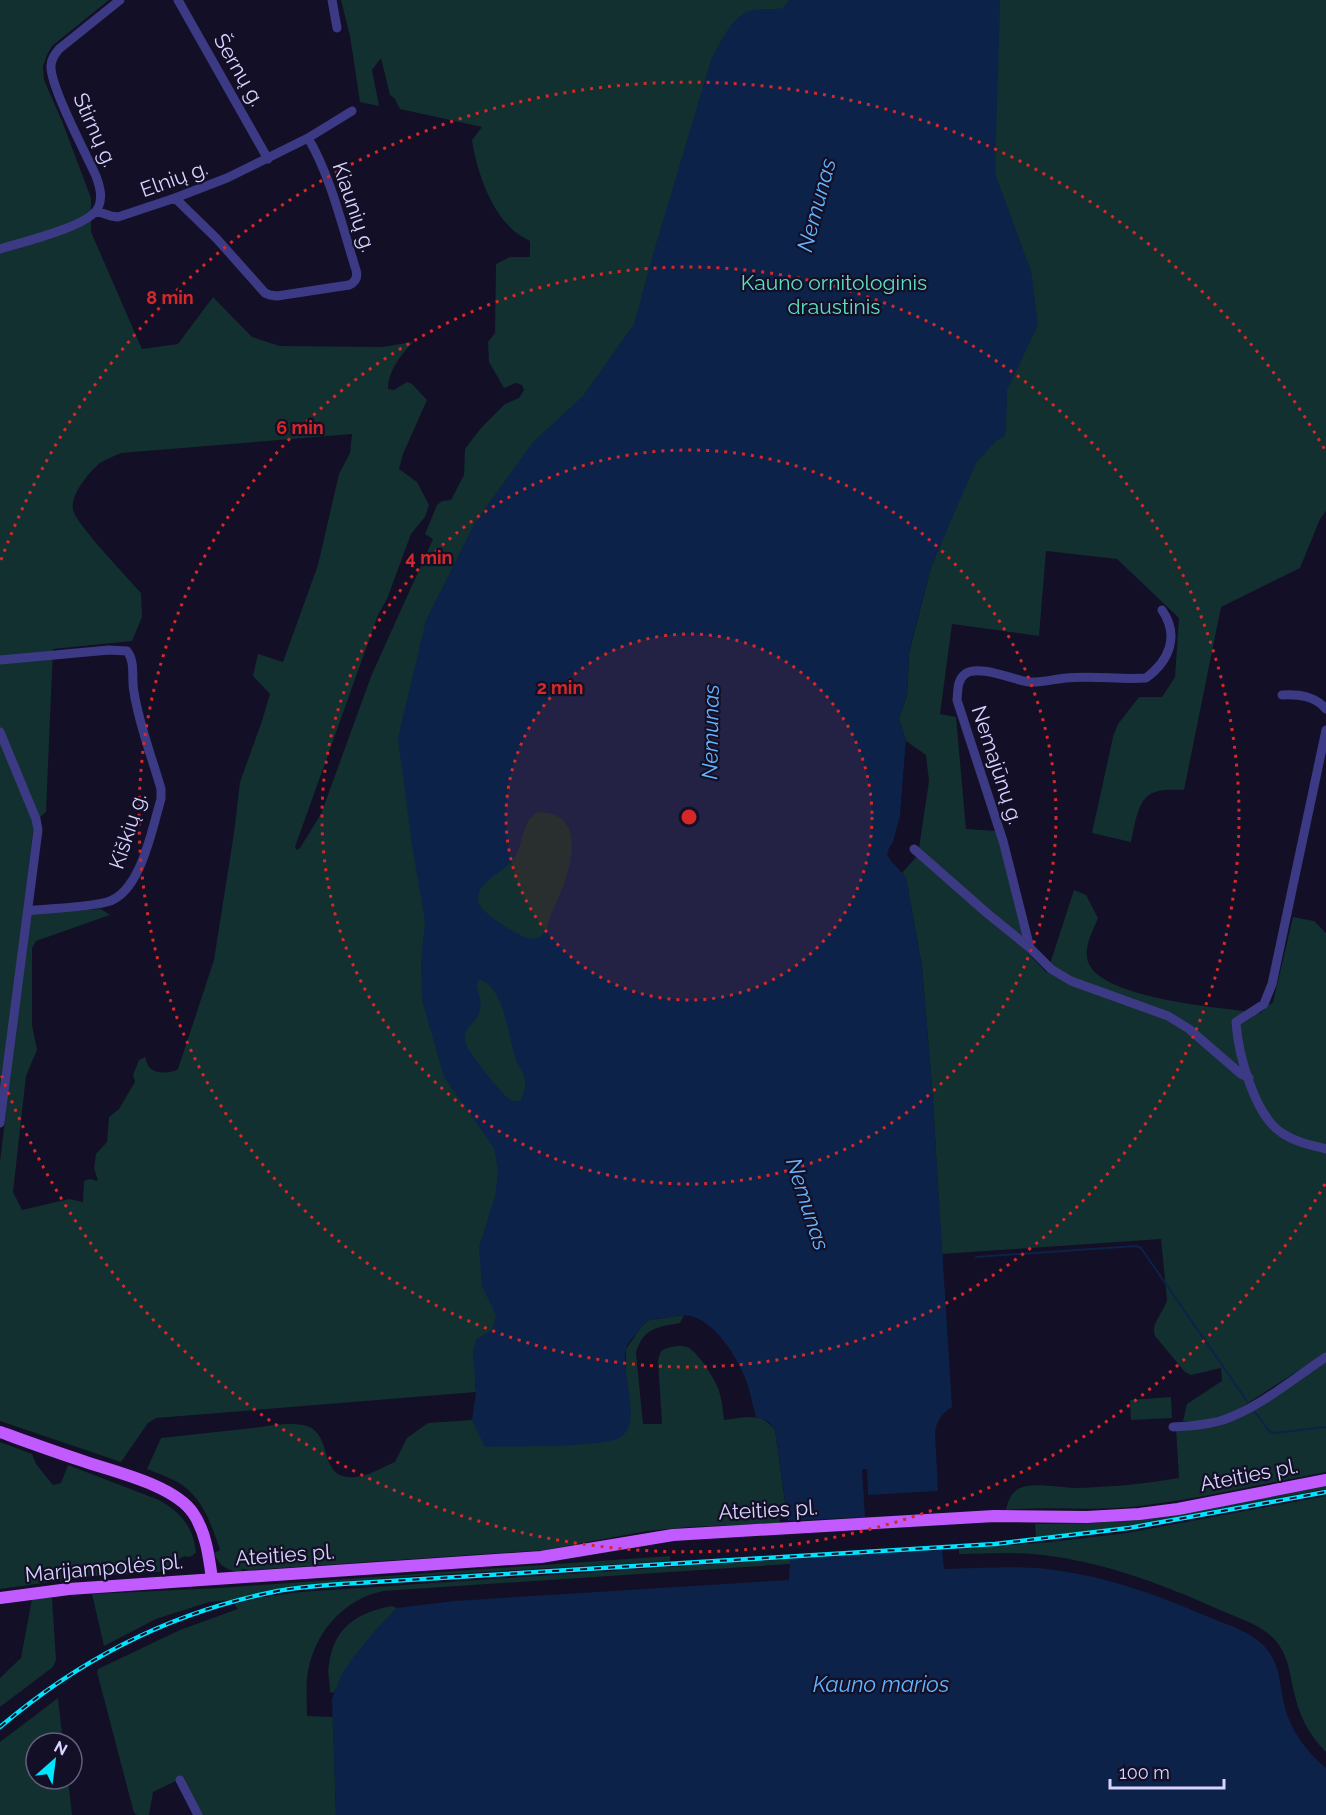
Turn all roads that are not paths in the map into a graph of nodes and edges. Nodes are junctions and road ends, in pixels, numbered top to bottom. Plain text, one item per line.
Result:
1 (120, 0) edge
2 (178, 0) edge
3 (332, 0) edge
4 (337, 28) dead end
5 (352, 111) dead end
6 (308, 138) junction
7 (268, 159) junction
8 (175, 198) junction
9 (96, 211) junction
10 (0, 249) edge
11 (1162, 610) dead end
12 (0, 660) edge
13 (1282, 695) dead end
14 (1326, 710) edge
15 (1326, 730) edge
16 (0, 732) edge
17 (914, 849) dead end
18 (28, 911) junction
19 (1030, 948) junction
20 (1249, 1078) junction
21 (0, 1123) edge
22 (1326, 1149) edge
23 (1326, 1357) edge
24 (1173, 1427) dead end
25 (0, 1432) edge
26 (1326, 1480) edge
27 (212, 1579) junction
28 (0, 1598) edge
29 (180, 1780) dead end
30 (198, 1815) edge

1 - 9 street, Stirnų g.
2 - 7 street, Šernų g.
3 - 4 street
5 - 6 street, Elnių g.
6 - 7 street, Elnių g.
6 - 8 street, Kiaunių g.
7 - 8 street, Elnių g.
8 - 9 street, Elnių g.
9 - 10 street
11 - 19 street, Nemajūnų g.
12 - 18 street, Kiškių g.
13 - 14 street
15 - 20 street
16 - 18 street
17 - 19 street
18 - 21 street
19 - 20 street
20 - 22 street
23 - 24 street
25 - 27 main road
26 - 27 main road, Ateities pl.
27 - 28 main road, Marijampolės pl.
29 - 30 street

